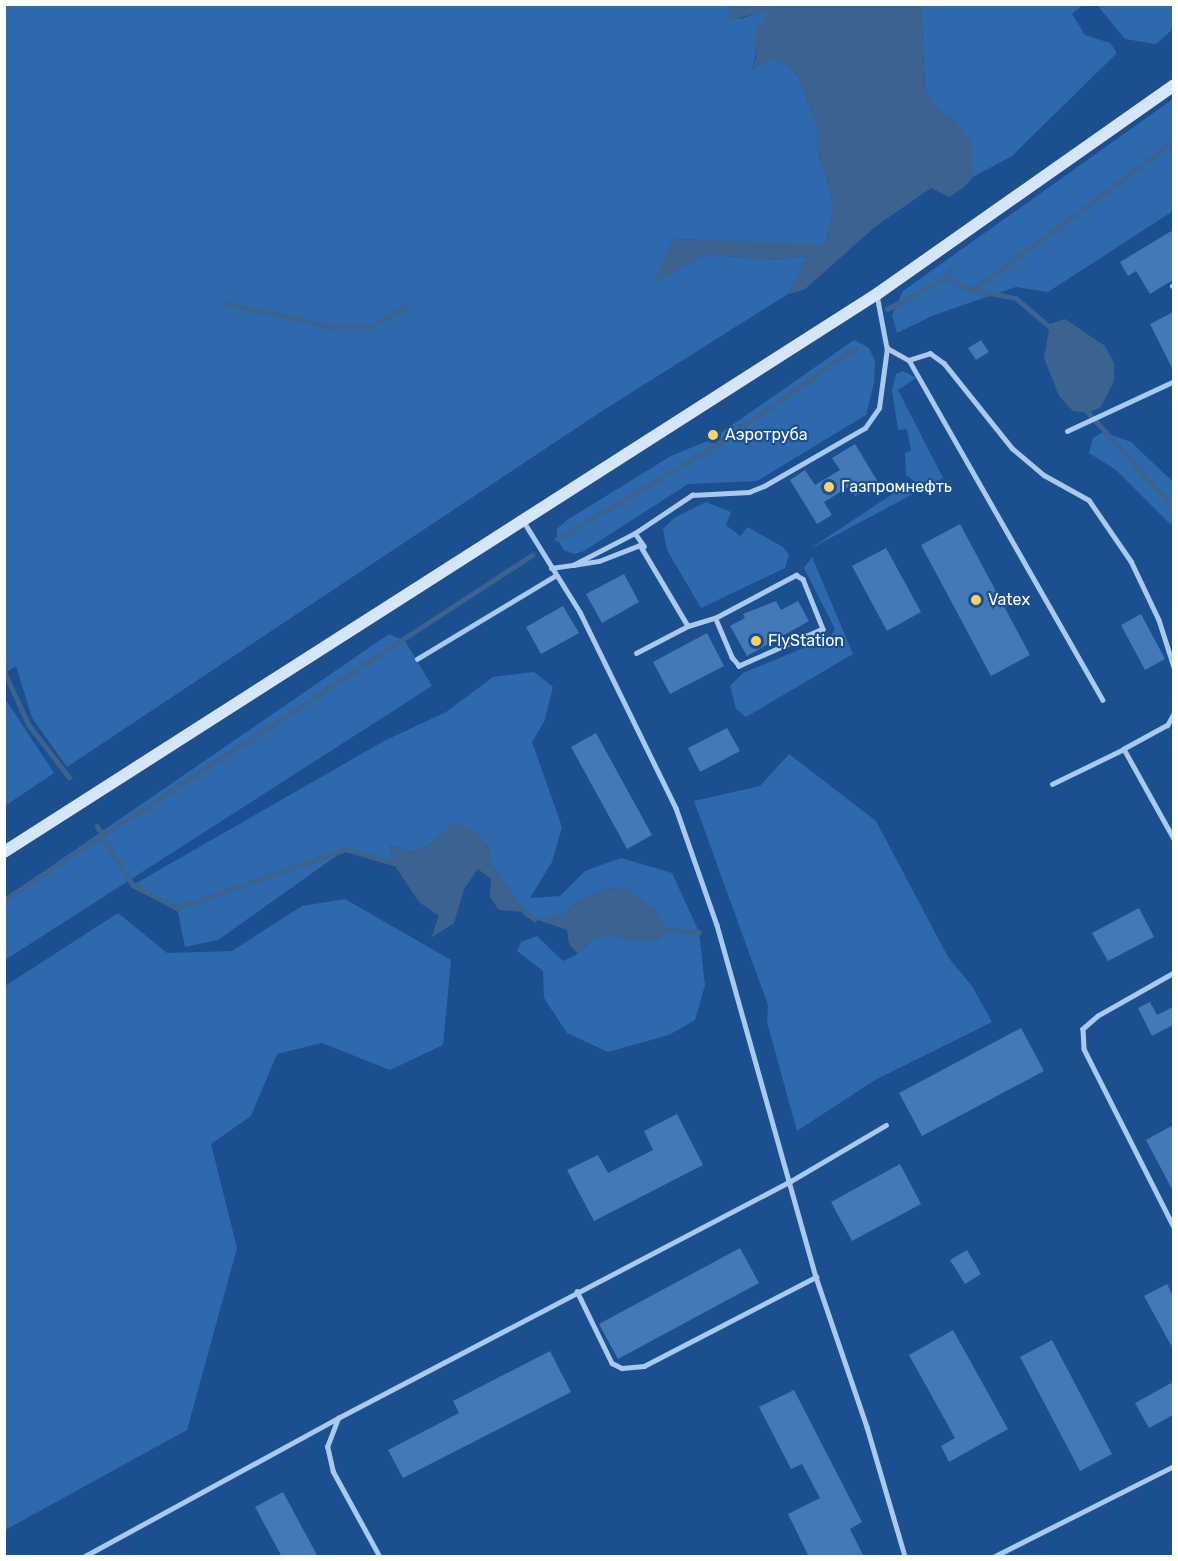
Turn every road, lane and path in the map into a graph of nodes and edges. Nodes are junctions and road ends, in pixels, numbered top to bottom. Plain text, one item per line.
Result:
1 (1173, 85) edge
2 (877, 294) junction
3 (887, 348) junction
4 (909, 360) junction
5 (1173, 381) edge
6 (1066, 431) dead end
7 (523, 521) junction
8 (635, 533) junction
9 (646, 549) junction
10 (573, 565) junction
11 (551, 568) junction
12 (556, 575) junction
13 (716, 618) junction
14 (688, 626) junction
15 (636, 653) dead end
16 (417, 658) dead end
17 (1173, 667) edge
18 (1103, 700) dead end
19 (1173, 714) edge
20 (1124, 749) junction
21 (1052, 784) dead end
22 (1173, 838) edge
23 (4, 852) edge
24 (1173, 973) edge
25 (886, 1125) dead end
26 (791, 1181) junction
27 (1173, 1227) edge
28 (816, 1277) junction
29 (577, 1291) junction
30 (338, 1418) junction
31 (1173, 1466) edge
32 (85, 1557) edge
33 (380, 1557) edge
34 (905, 1557) edge
35 (995, 1557) edge

1 - 2 main road
2 - 3 lane
2 - 7 main road
3 - 4 lane
3 - 8 lane
4 - 17 lane
4 - 18 lane
5 - 6 lane
7 - 11 lane
7 - 23 main road
8 - 9 lane
8 - 10 lane
9 - 10 lane
9 - 14 lane
10 - 11 lane
11 - 12 lane
12 - 16 lane
12 - 26 lane
13 - 13 lane
13 - 14 lane
14 - 15 lane
19 - 20 lane
20 - 21 lane
20 - 22 lane
24 - 27 lane
25 - 26 lane
26 - 28 lane
26 - 29 lane
28 - 29 lane
28 - 34 lane
29 - 30 lane
30 - 32 lane
30 - 33 lane
31 - 35 lane

